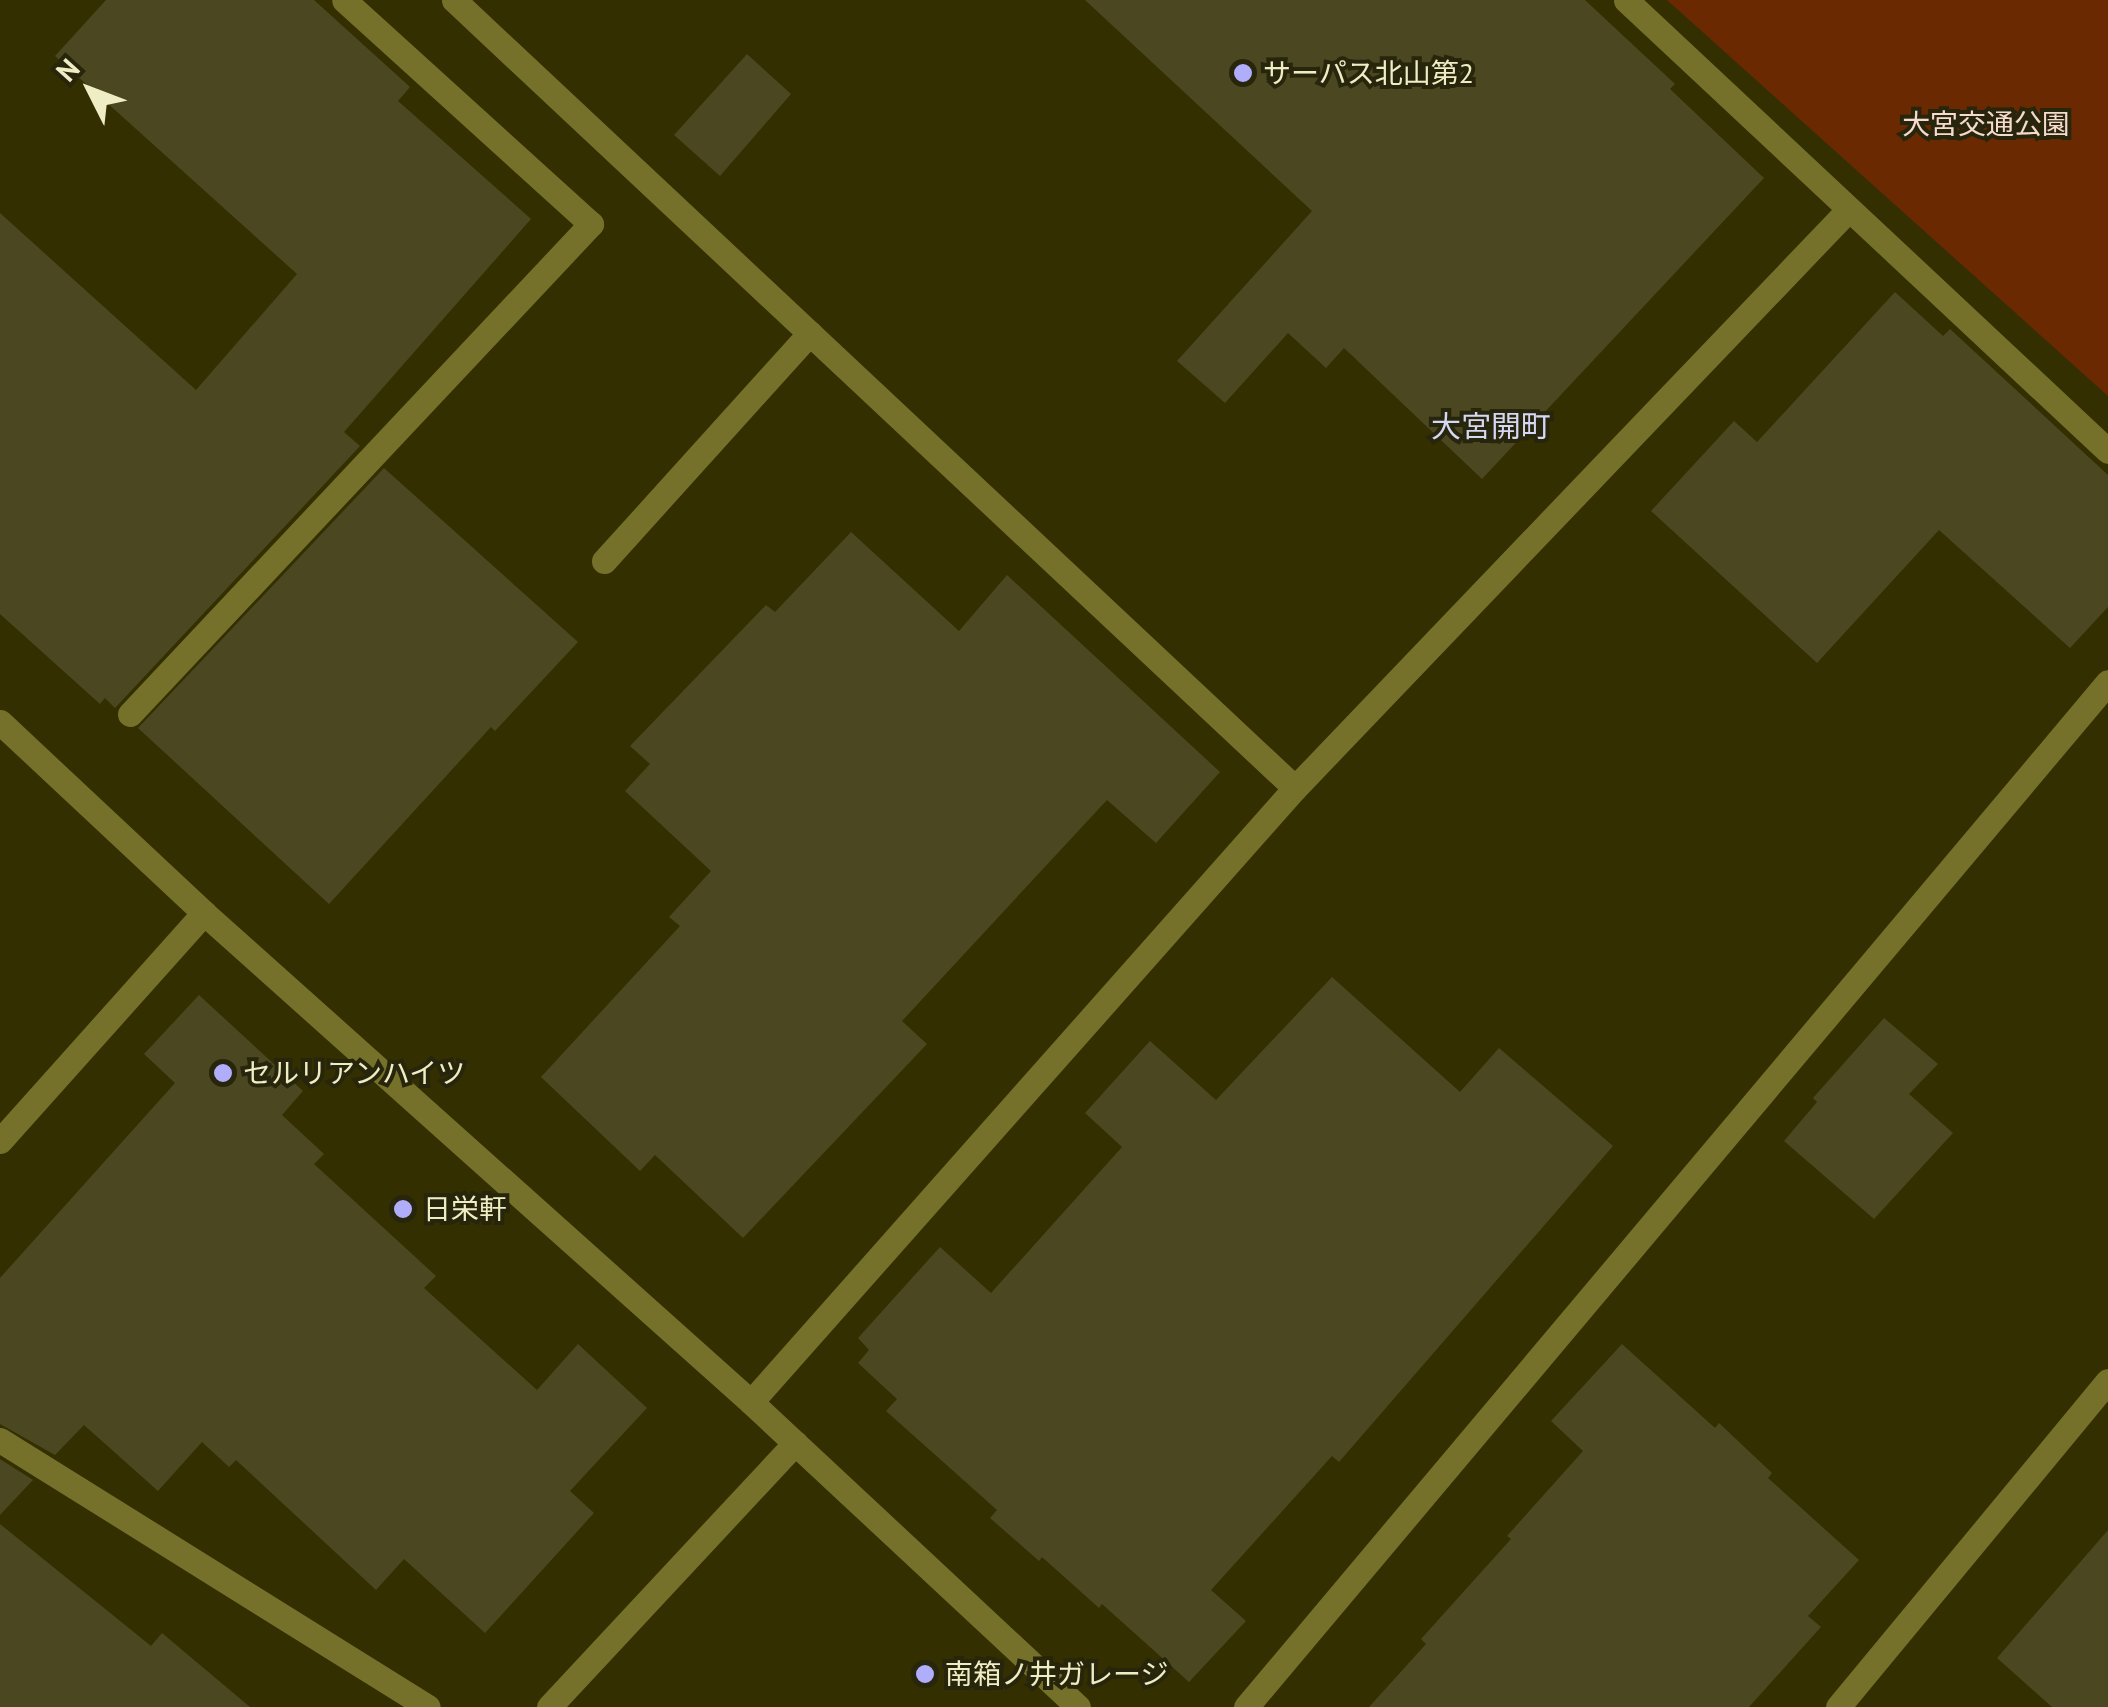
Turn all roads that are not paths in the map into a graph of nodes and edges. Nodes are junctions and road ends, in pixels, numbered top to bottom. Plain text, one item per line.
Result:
1 (344, 0) edge
2 (454, 0) edge
3 (1626, 0) edge
4 (1849, 208) junction
5 (810, 334) junction
6 (2108, 451) edge
7 (604, 561) dead end
8 (2108, 682) edge
9 (130, 714) dead end
10 (0, 722) edge
11 (1295, 788) junction
12 (204, 913) junction
13 (0, 1141) edge
14 (2108, 1382) edge
15 (751, 1402) junction
16 (0, 1440) edge
17 (795, 1443) junction
18 (428, 1707) edge
19 (550, 1707) edge
20 (1078, 1707) edge
21 (1246, 1707) edge
22 (1838, 1707) edge

1 - 9 street
2 - 5 street
3 - 4 street
4 - 6 street
4 - 11 street
5 - 7 street
5 - 11 street
8 - 21 street
10 - 12 street
11 - 15 street
12 - 13 street
12 - 15 street
14 - 22 street
15 - 17 street
16 - 18 street
17 - 19 street
17 - 20 street

